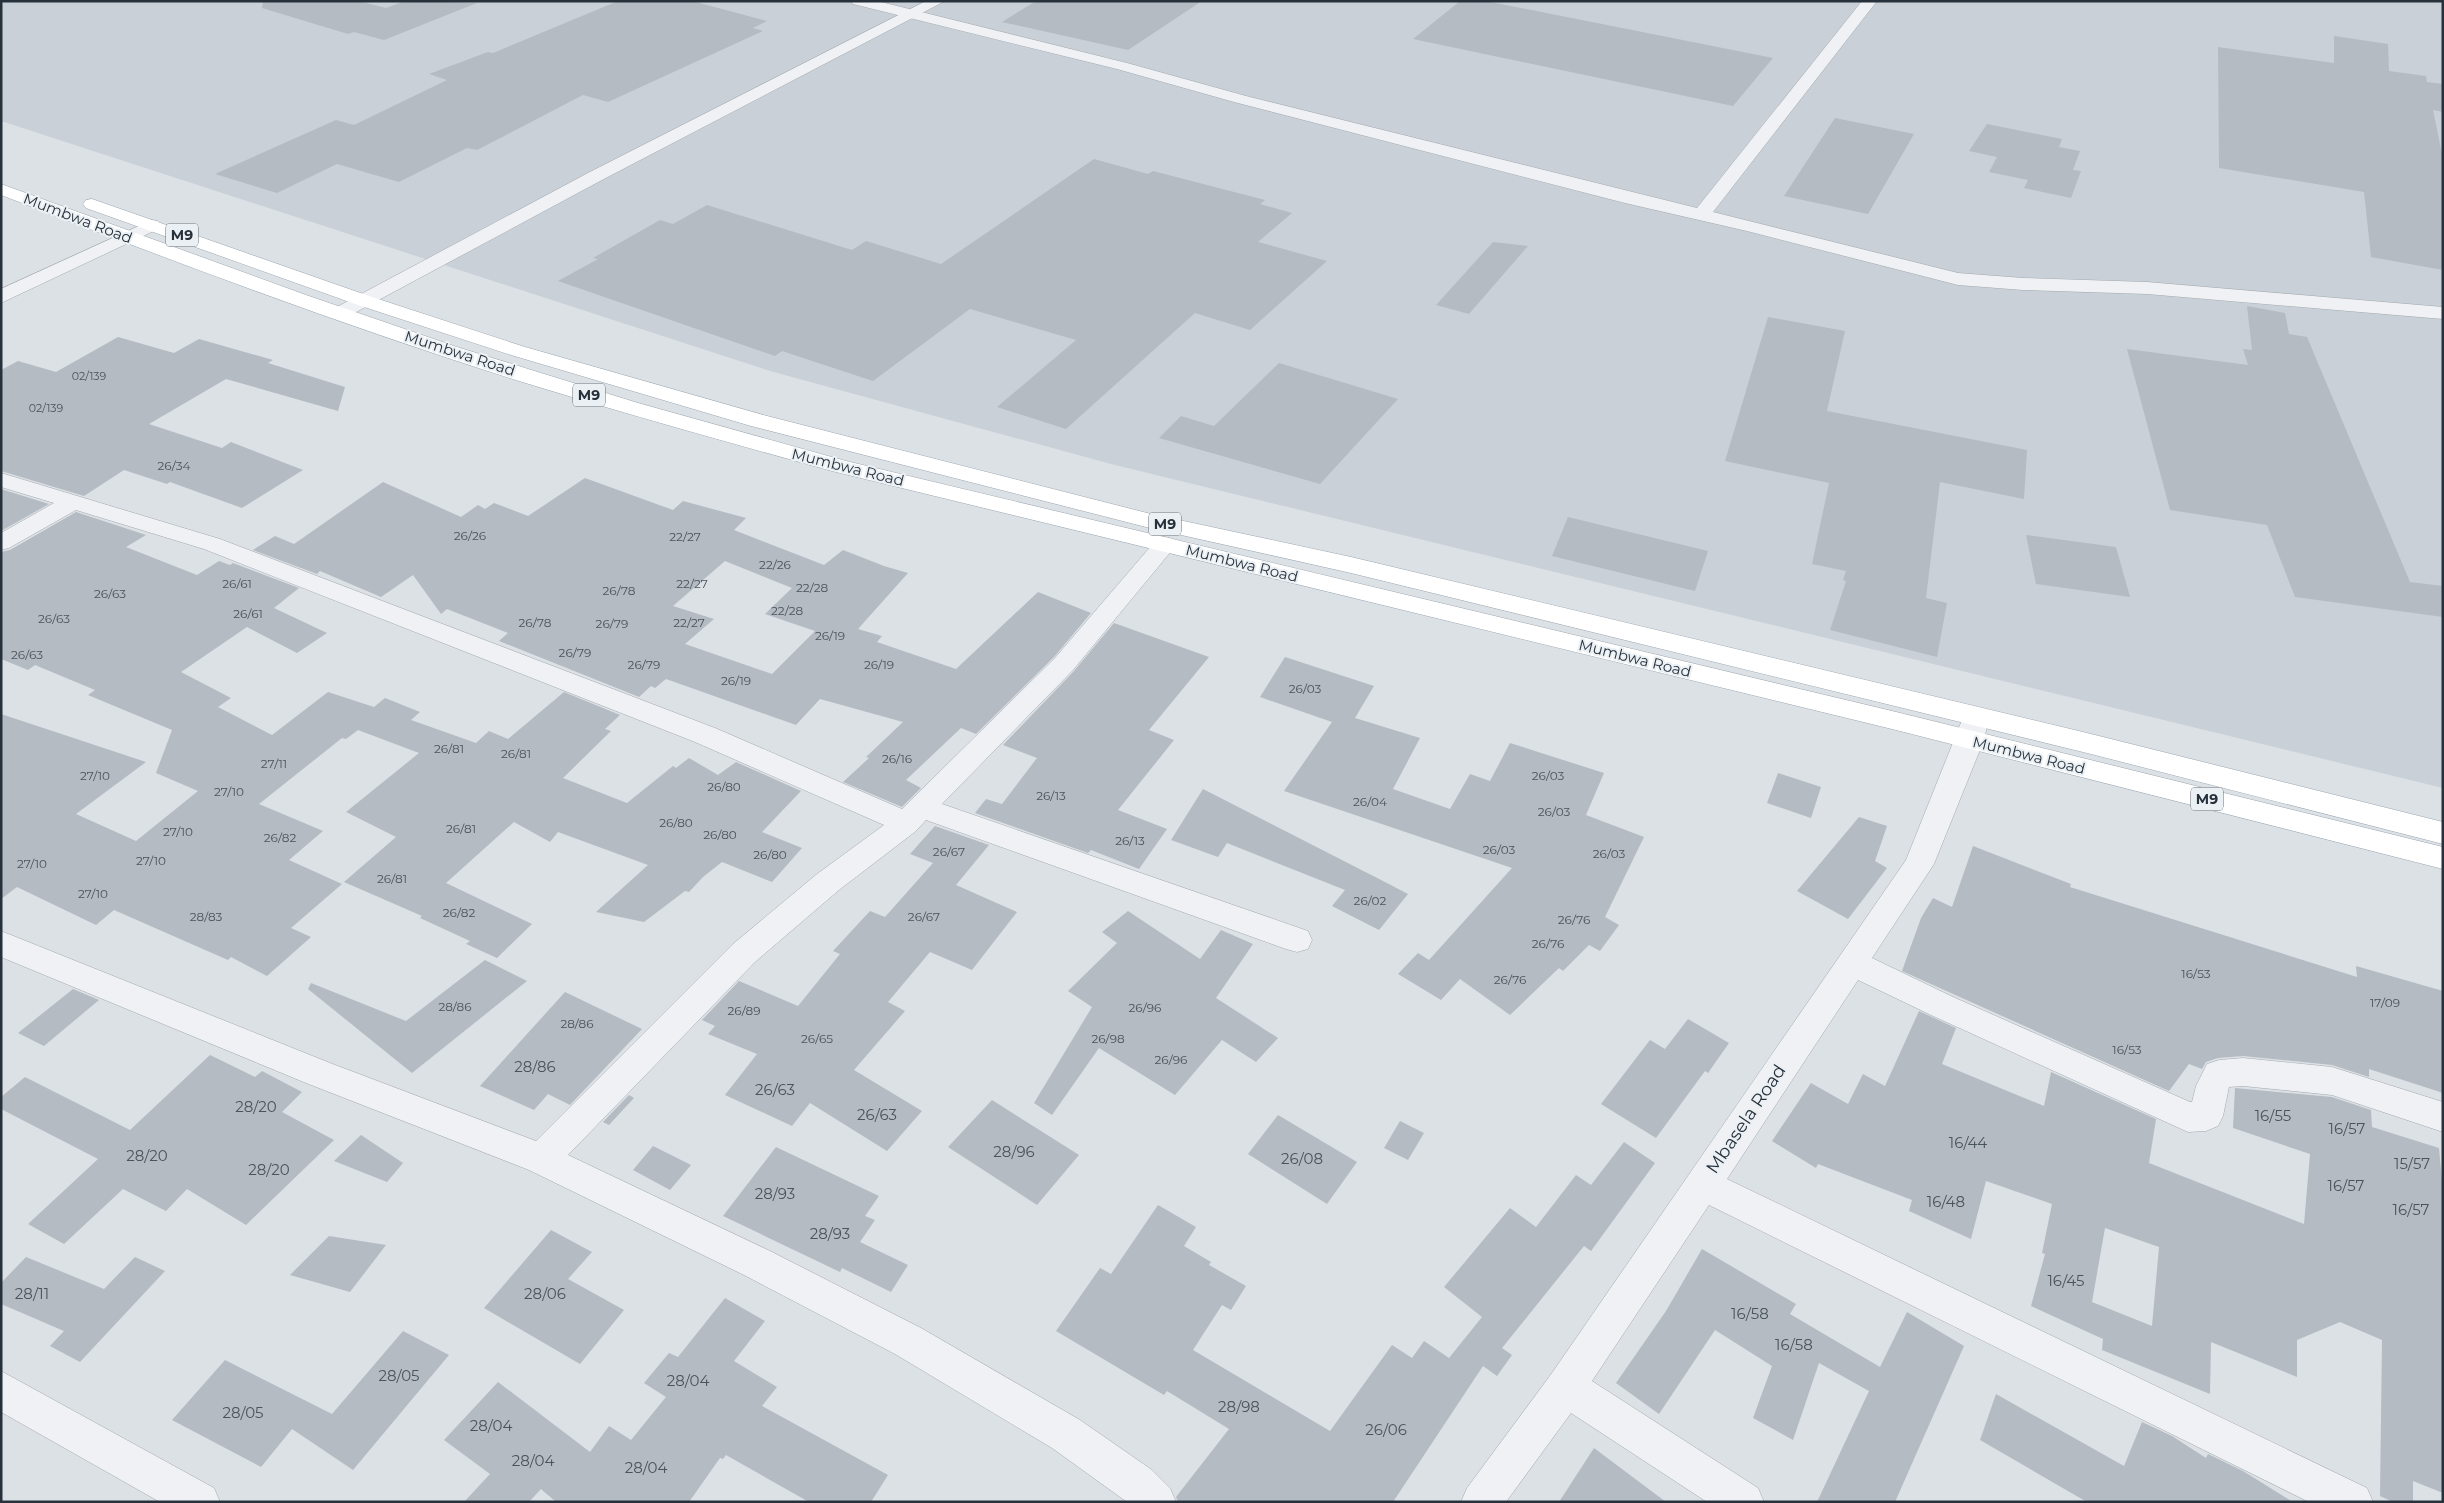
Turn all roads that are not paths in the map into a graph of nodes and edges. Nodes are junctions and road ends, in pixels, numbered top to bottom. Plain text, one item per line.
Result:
1 (858, 1) edge
2 (938, 1) edge
3 (1870, 1) edge
4 (913, 14) junction
5 (1, 189) edge
6 (72, 196) dead end
7 (1701, 215) junction
8 (152, 225) junction
9 (127, 237) junction
10 (1, 297) edge
11 (362, 300) junction
12 (340, 313) junction
13 (2443, 313) edge
14 (1, 480) edge
15 (75, 501) junction
16 (1, 542) edge
17 (1165, 544) junction
18 (1973, 728) junction
19 (914, 816) junction
20 (2443, 832) edge
21 (2443, 858) edge
22 (1297, 940) dead end
23 (1, 943) edge
24 (1851, 962) junction
25 (2443, 1117) edge
26 (541, 1159) junction
27 (1702, 1184) junction
28 (1566, 1387) junction
29 (1, 1390) edge
30 (200, 1502) edge
31 (1156, 1502) edge
32 (1481, 1502) edge
33 (1744, 1502) edge
34 (2353, 1502) edge

1 - 4 street
2 - 4 street
3 - 7 street
4 - 7 street
4 - 11 street
5 - 9 main road, Mumbwa Road / M9
6 - 8 main road, Mumbwa Road / M9
7 - 13 street
8 - 9 street
8 - 11 main road, Mumbwa Road / M9
9 - 10 street
9 - 12 main road, Mumbwa Road / M9
11 - 12 street
11 - 18 main road, Mumbwa Road / M9
12 - 17 main road, Mumbwa Road / M9
14 - 15 street
15 - 16 street
15 - 19 street
17 - 18 main road, Mumbwa Road / M9
17 - 19 street
18 - 20 main road, Mumbwa Road / M9
18 - 21 main road, Mumbwa Road / M9
18 - 24 street, Mbasela Road
19 - 22 street
19 - 26 street
23 - 26 street
24 - 25 street
24 - 27 street, Mbasela Road
26 - 31 street
27 - 28 street, Mbasela Road
27 - 34 street
28 - 32 street, Mbasela Road
28 - 33 street
29 - 30 street

